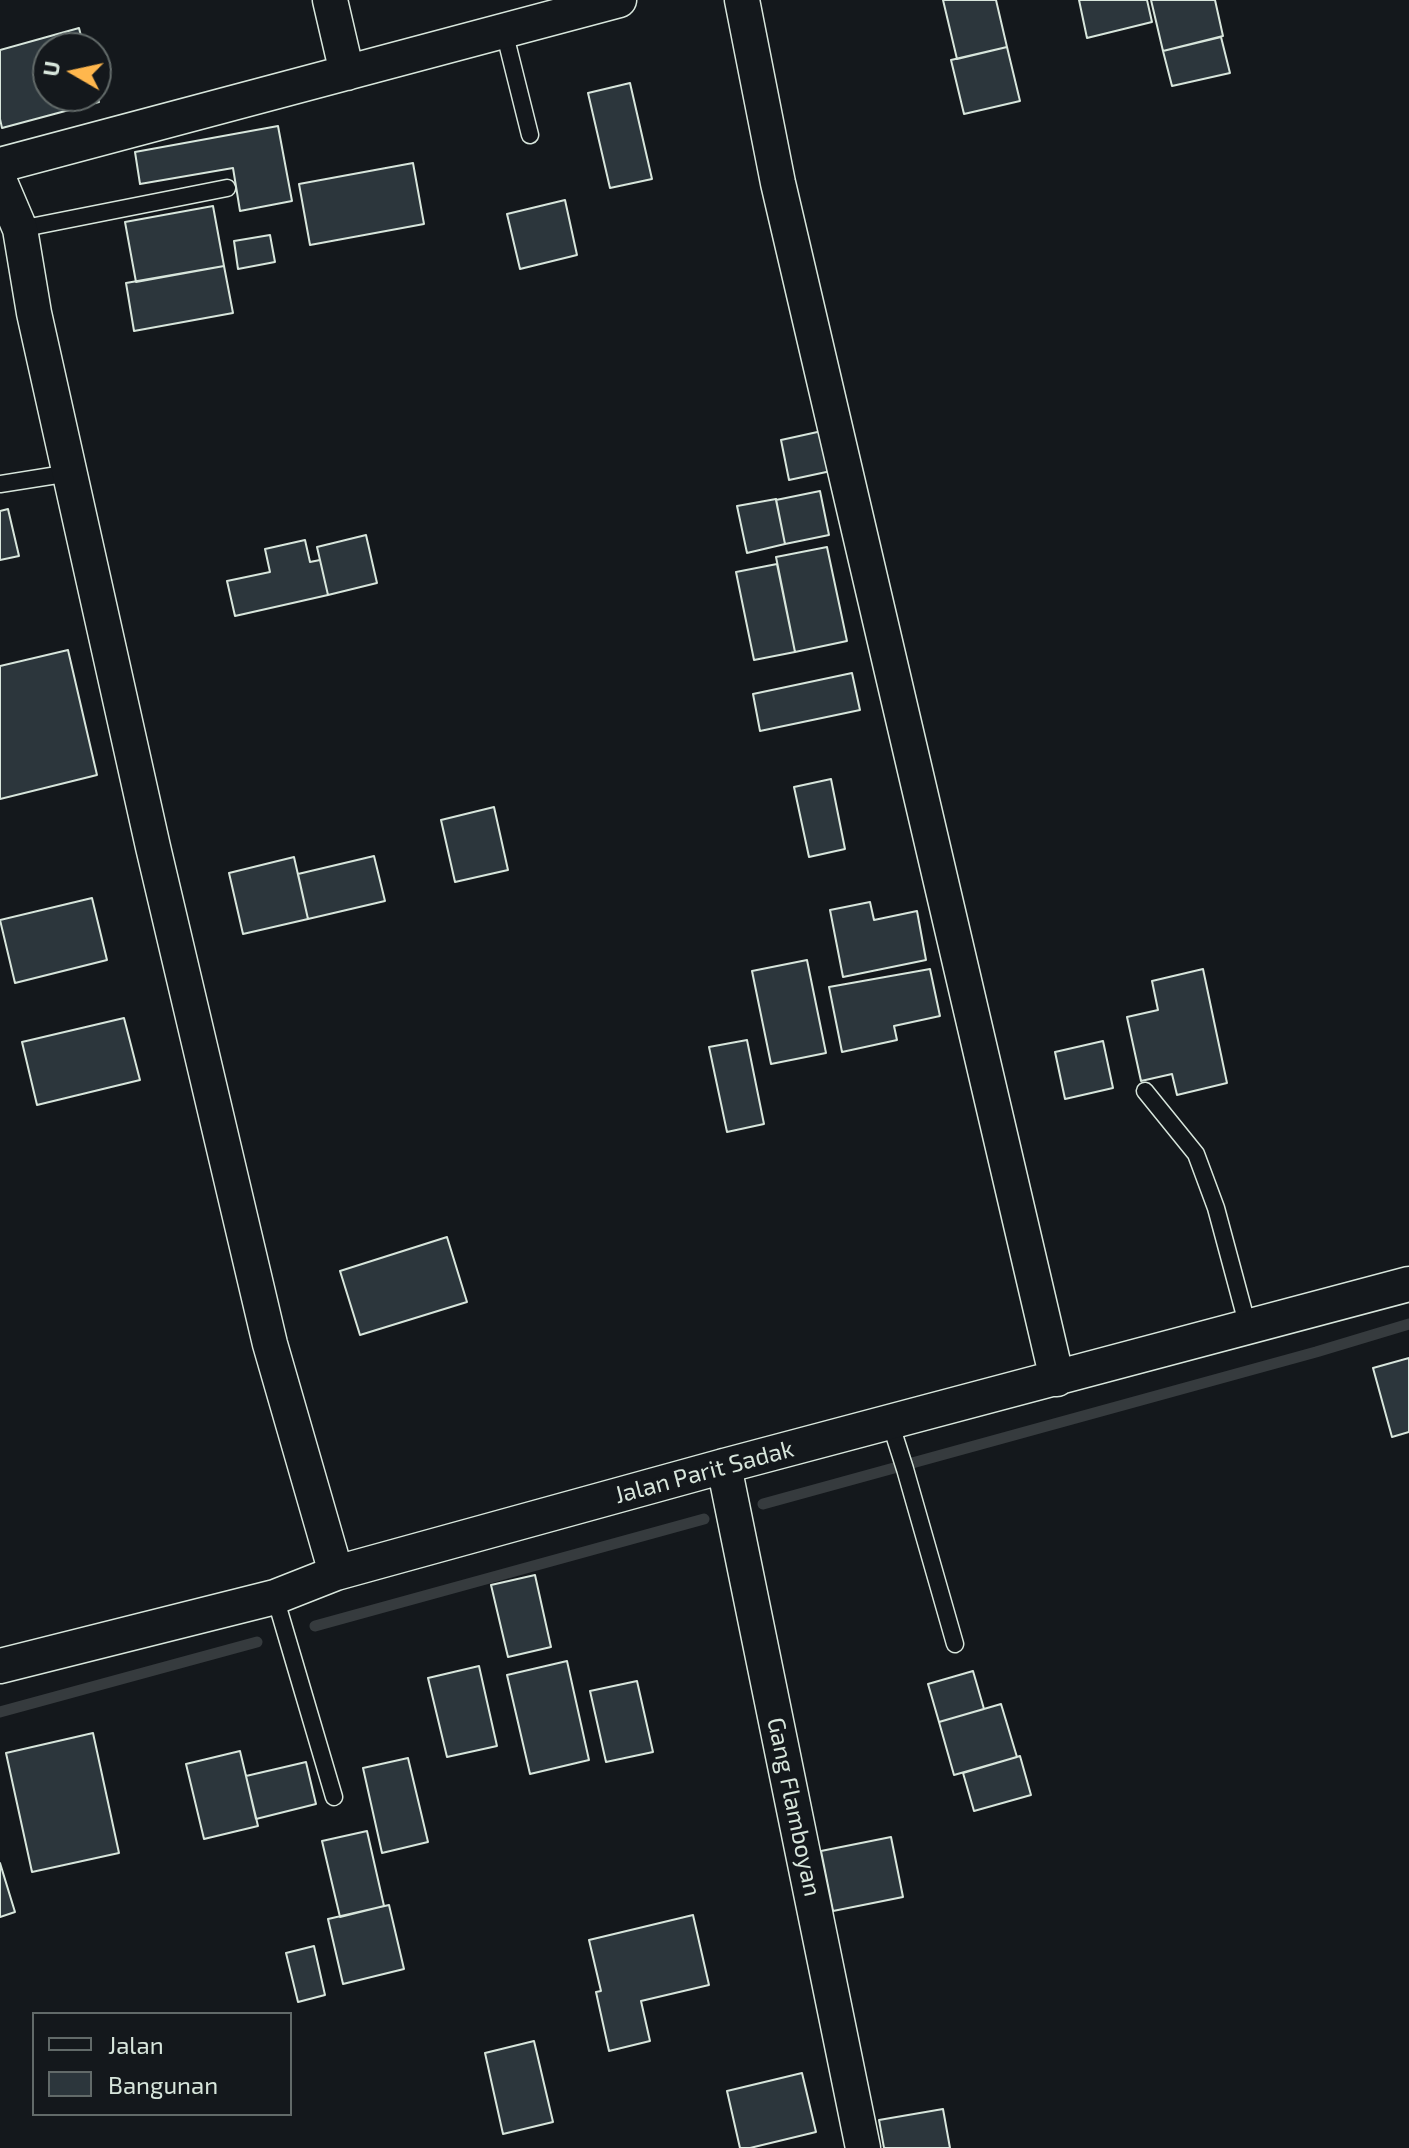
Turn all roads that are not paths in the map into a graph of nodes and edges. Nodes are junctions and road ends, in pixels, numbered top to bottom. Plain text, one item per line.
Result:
1 (330, 0) edge
2 (619, 0) edge
3 (742, 0) edge
4 (504, 31) junction
5 (347, 73) junction
6 (530, 135) dead end
7 (0, 165) edge
8 (0, 182) edge
9 (227, 188) dead end
10 (20, 229) junction
11 (70, 473) junction
12 (0, 484) edge
13 (1145, 1091) dead end
14 (1409, 1284) edge
15 (1248, 1327) junction
16 (1057, 1379) junction
17 (892, 1429) junction
18 (724, 1466) junction
19 (336, 1573) junction
20 (275, 1597) junction
21 (955, 1644) dead end
22 (0, 1666) edge
23 (334, 1797) dead end
24 (863, 2148) edge

1 - 5 street
2 - 4 street
3 - 16 street
4 - 5 street
4 - 6 lane
5 - 7 street
8 - 10 street
9 - 10 lane
10 - 11 street
11 - 12 lane
11 - 19 street
13 - 15 lane
14 - 15 street, Jalan Parit Sadak
15 - 16 street, Jalan Parit Sadak
16 - 17 street, Jalan Parit Sadak
17 - 18 street, Jalan Parit Sadak
17 - 21 lane
18 - 19 street, Jalan Parit Sadak
18 - 24 street, Gang Flamboyan
19 - 20 street, Jalan Parit Sadak
20 - 22 street, Jalan Parit Sadak
20 - 23 lane

